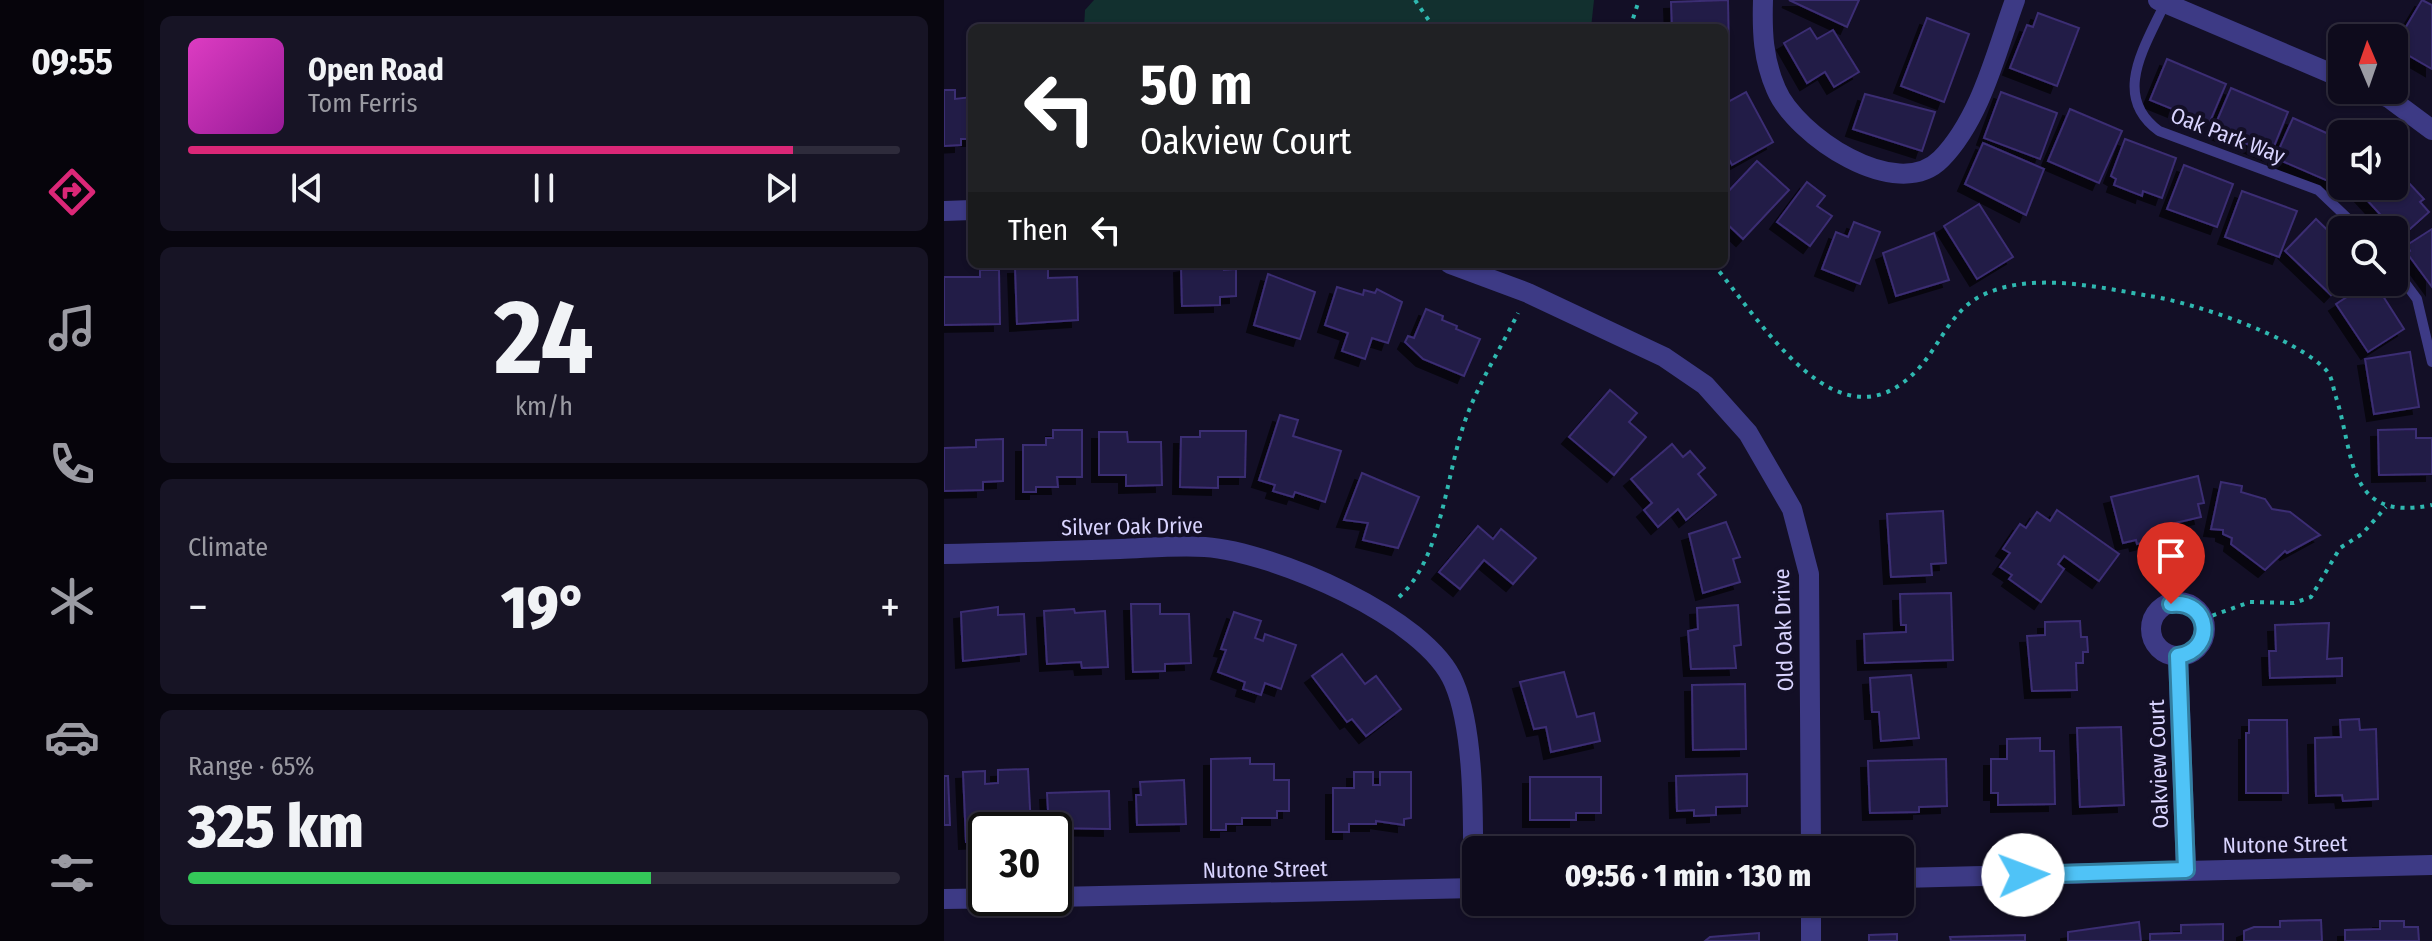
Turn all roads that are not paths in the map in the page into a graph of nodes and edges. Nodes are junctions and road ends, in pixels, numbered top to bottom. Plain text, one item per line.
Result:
1 (1763, 0) edge
2 (2015, 0) edge
3 (2161, 2) edge
4 (2328, 72) edge
5 (2397, 104) edge
6 (2432, 130) edge
7 (968, 210) edge
8 (944, 211) edge
9 (2345, 216) edge
10 (1461, 268) edge
11 (2408, 287) edge
12 (2432, 362) edge
13 (944, 554) edge
14 (2178, 656) junction
15 (1473, 836) edge
16 (1811, 836) edge
17 (2432, 865) edge
18 (2186, 870) junction
19 (1914, 878) edge
20 (1462, 888) edge
21 (1072, 897) edge
22 (944, 899) edge
23 (968, 899) edge
24 (1811, 916) edge
25 (1811, 941) edge

1 - 2 street
3 - 4 street
3 - 9 lane, Oak Park Way
5 - 6 street
7 - 8 street
10 - 16 street, Old Oak Drive
11 - 12 lane
13 - 15 street, Silver Oak Drive
14 - 14 street
14 - 18 street, Oakview Court
17 - 18 street, Nutone Street
18 - 19 street, Nutone Street
20 - 21 street, Nutone Street
22 - 23 street
24 - 25 street

